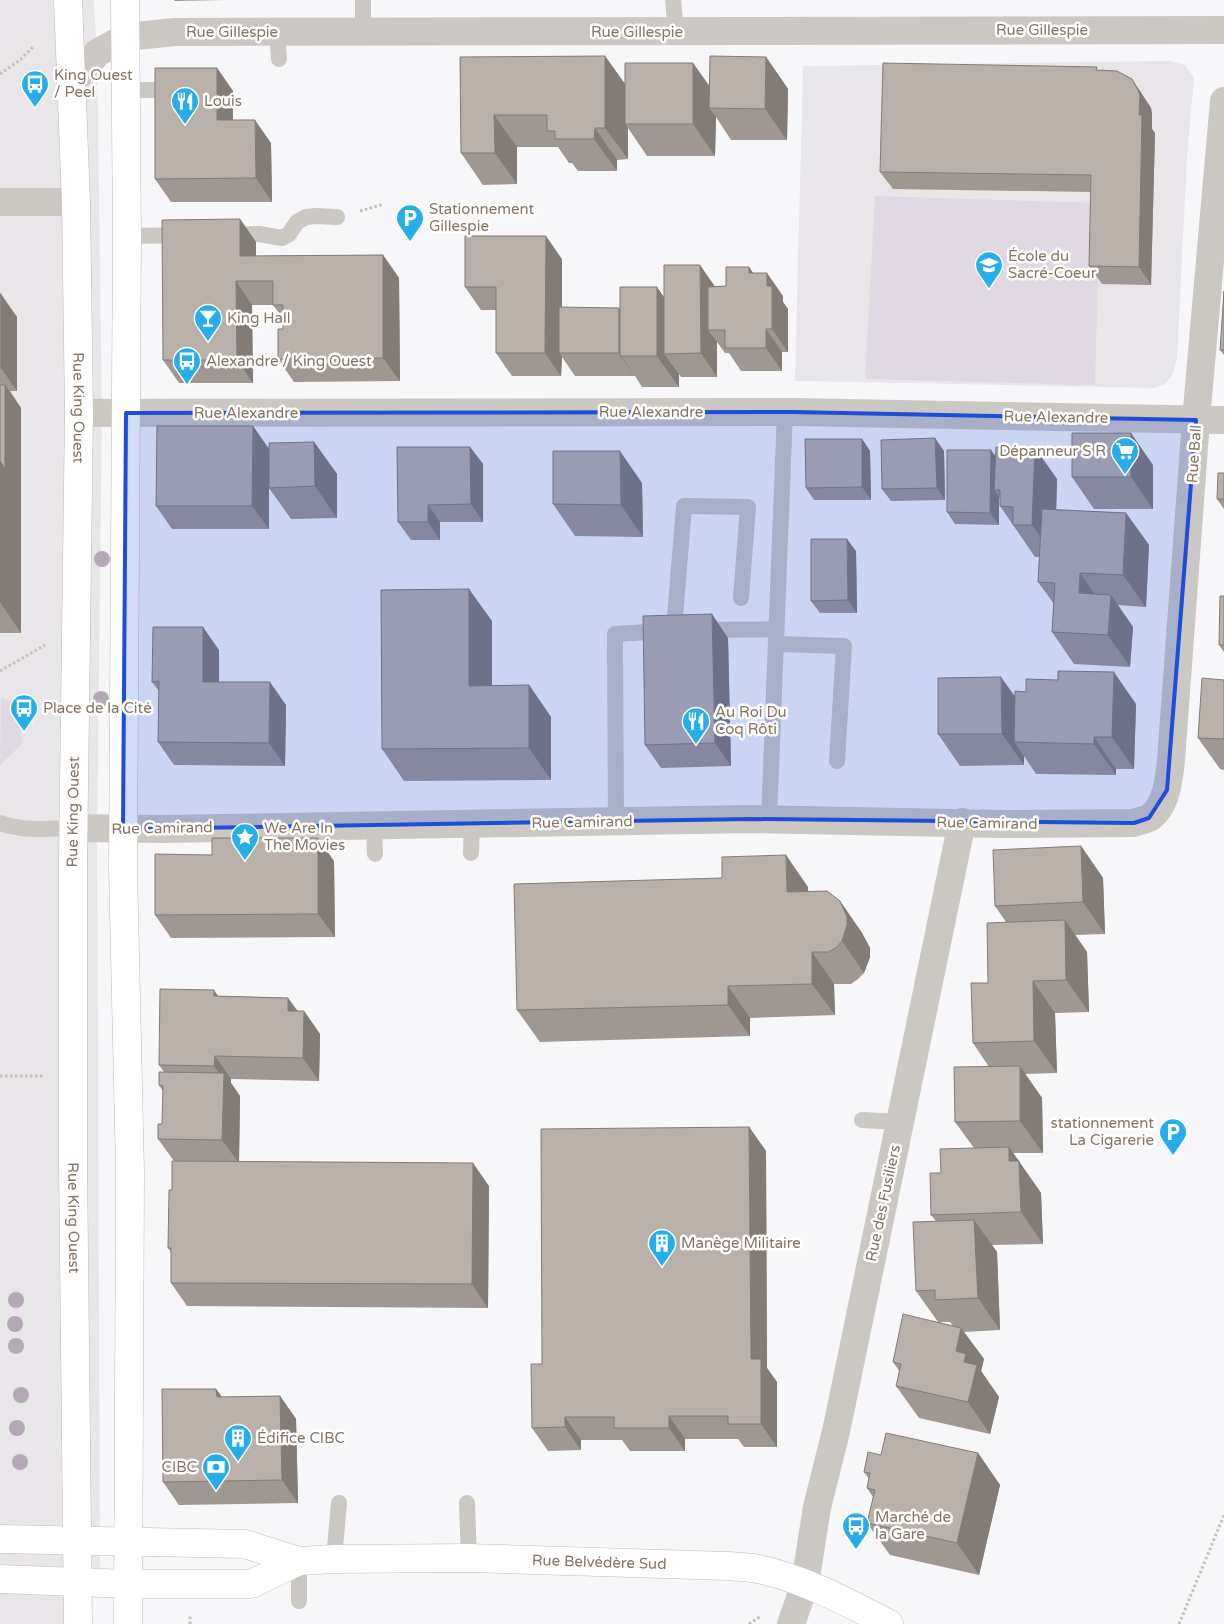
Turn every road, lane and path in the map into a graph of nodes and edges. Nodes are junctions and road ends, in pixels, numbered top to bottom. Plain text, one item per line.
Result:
1 (68, 0) edge
2 (125, 0) edge
3 (362, 0) edge
4 (674, 0) edge
5 (1224, 30) edge
6 (277, 32) junction
7 (363, 32) junction
8 (676, 32) junction
9 (126, 36) junction
10 (34, 46) dead end
11 (279, 59) dead end
12 (0, 74) edge
13 (70, 87) junction
14 (125, 90) junction
15 (190, 90) edge
16 (1224, 100) edge
17 (0, 202) edge
18 (76, 202) junction
19 (338, 217) dead end
20 (127, 236) junction
21 (785, 412) junction
22 (79, 413) junction
23 (126, 413) junction
24 (1196, 420) junction
25 (1224, 420) edge
26 (741, 598) dead end
27 (76, 627) junction
28 (674, 630) junction
29 (776, 636) junction
30 (0, 671) edge
31 (837, 761) dead end
32 (1159, 806) joint
33 (769, 819) junction
34 (616, 822) junction
35 (962, 822) junction
36 (0, 823) edge
37 (374, 824) junction
38 (472, 824) junction
39 (73, 828) junction
40 (123, 829) junction
41 (471, 853) dead end
42 (375, 854) dead end
43 (0, 1076) edge
44 (72, 1076) junction
45 (862, 1120) dead end
46 (900, 1122) junction
47 (339, 1503) dead end
48 (467, 1503) dead end
49 (1224, 1515) edge
50 (0, 1539) edge
51 (77, 1541) junction
52 (128, 1542) junction
53 (469, 1558) junction
54 (334, 1559) junction
55 (299, 1561) junction
56 (0, 1579) edge
57 (77, 1581) junction
58 (128, 1584) junction
59 (805, 1584) junction
60 (299, 1601) dead end
61 (78, 1624) edge
62 (128, 1624) edge
63 (792, 1624) edge
64 (889, 1624) edge
65 (1179, 1624) edge

1 - 13 main road, Rue King Ouest
2 - 9 main road
3 - 7 lane
4 - 8 lane
5 - 8 street, Rue Gillespie
6 - 7 street, Rue Gillespie
6 - 9 street, Rue Gillespie
6 - 11 lane
7 - 8 street, Rue Gillespie
9 - 13 street, Rue Gillespie
9 - 14 main road
10 - 12 path
13 - 18 main road, Rue King Ouest
14 - 15 lane
14 - 20 main road
16 - 24 street, Rue Ball
17 - 18 street
18 - 22 main road, Rue King Ouest
19 - 20 lane
20 - 23 main road
21 - 23 street, Rue Alexandre
21 - 24 street, Rue Alexandre
21 - 29 lane
22 - 23 street, Rue Alexandre
22 - 27 main road, Rue King Ouest
23 - 40 main road
24 - 25 street, Rue Alexandre
24 - 32 street, Rue Ball
26 - 28 lane
27 - 30 path
27 - 39 main road, Rue King Ouest
28 - 29 lane
28 - 34 lane
29 - 31 lane
29 - 33 lane
32 - 35 street, Rue Camirand
33 - 34 street, Rue Camirand
33 - 35 street, Rue Camirand
34 - 38 street, Rue Camirand
35 - 46 street, Rue des Fusiliers
36 - 39 lane, Rue Camirand
37 - 38 street, Rue Camirand
37 - 40 street, Rue Camirand
37 - 42 lane
38 - 41 lane
39 - 40 street, Rue Camirand
39 - 44 main road, Rue King Ouest
40 - 52 main road
43 - 44 path
44 - 51 main road, Rue King Ouest
45 - 46 lane
46 - 59 street, Rue des Fusiliers
47 - 54 lane
48 - 53 lane
49 - 65 path
50 - 51 main road, Rue Belvédère Sud
51 - 52 main road, Rue Belvédère Sud
51 - 57 main road, Rue King Ouest
52 - 55 main road, Rue Belvédère Sud
52 - 58 main road
53 - 54 main road, Rue Belvédère Sud
53 - 59 main road, Rue Belvédère Sud
54 - 55 main road, Rue Belvédère Sud
55 - 58 main road, Rue Belvédère Sud
55 - 60 lane
56 - 57 main road, Rue Belvédère Sud
57 - 58 main road, Rue Belvédère Sud
57 - 61 main road, Rue King Ouest
58 - 62 main road
59 - 63 street, Rue des Fusiliers
59 - 64 main road, Rue Belvédère Sud

